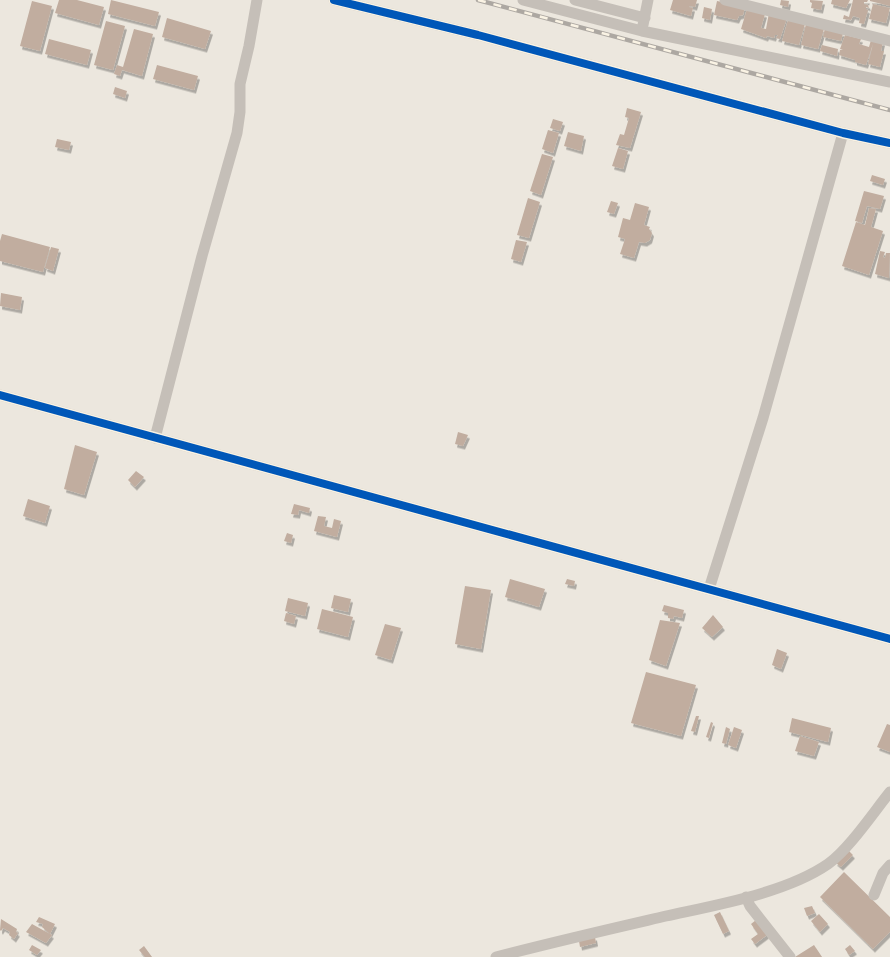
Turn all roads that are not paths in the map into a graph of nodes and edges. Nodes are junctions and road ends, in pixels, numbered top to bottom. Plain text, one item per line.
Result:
1 (257, 0) edge
2 (334, 0) edge
3 (523, 0) edge
4 (575, 0) edge
5 (648, 0) edge
6 (725, 0) edge
7 (645, 18) junction
8 (642, 31) junction
9 (889, 39) edge
10 (890, 70) edge
11 (888, 82) edge
12 (842, 133) junction
13 (890, 143) edge
14 (0, 395) edge
15 (155, 438) junction
16 (709, 589) junction
17 (890, 639) edge
18 (890, 792) edge
19 (890, 865) edge
20 (874, 894) dead end
21 (746, 897) junction
22 (496, 957) edge
23 (790, 957) edge

1 - 15 street
2 - 12 street
3 - 8 street
4 - 7 street
5 - 7 street
6 - 9 street
7 - 8 street
8 - 11 street
10 - 11 street
12 - 13 street
12 - 16 street
14 - 15 street
15 - 16 street
16 - 17 street
18 - 21 street
19 - 20 street
21 - 22 street
21 - 23 street

